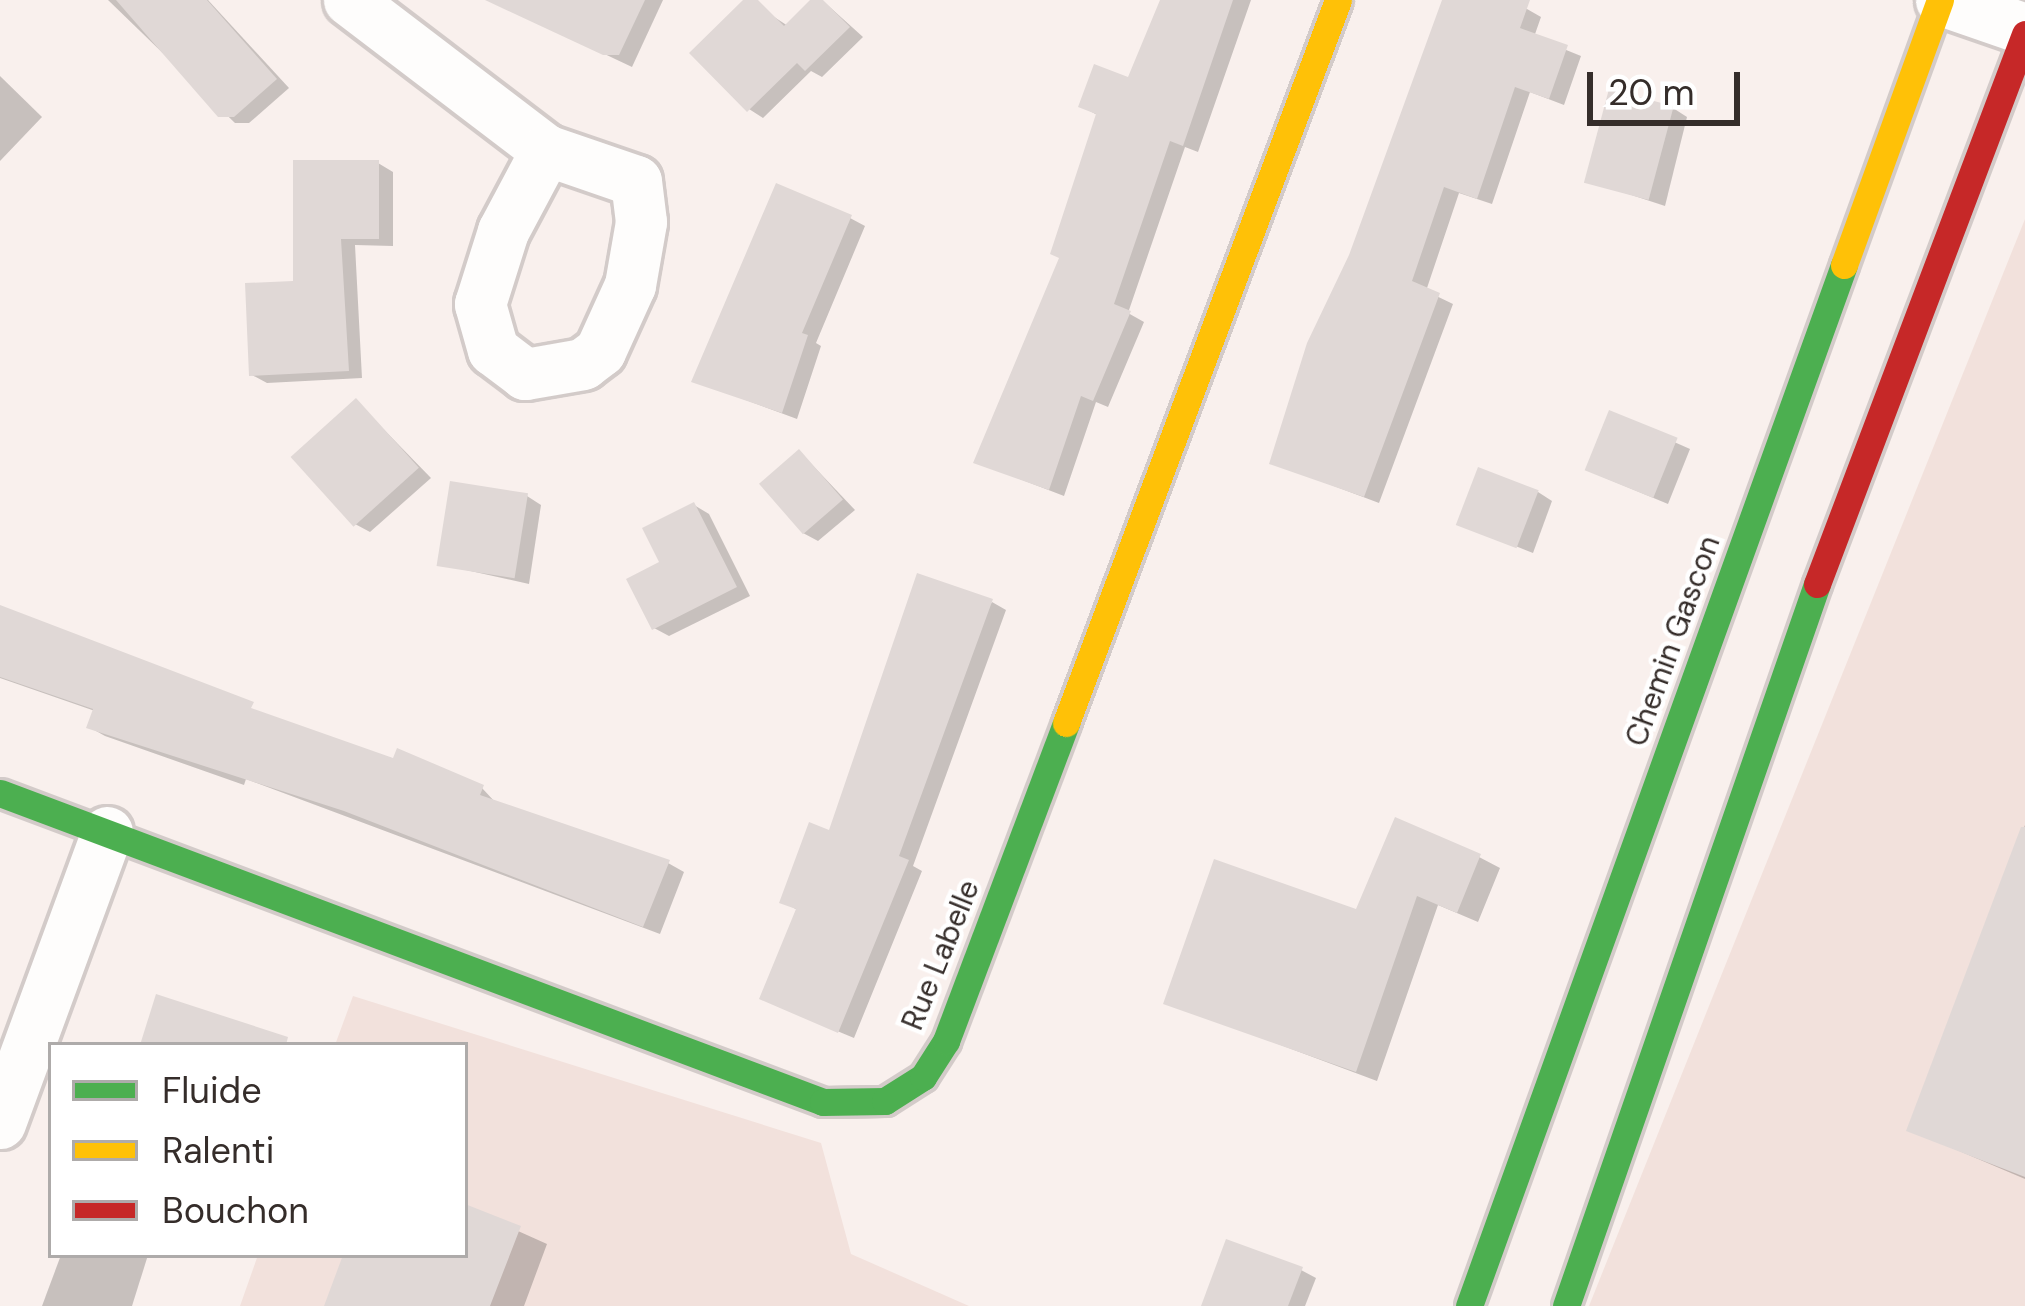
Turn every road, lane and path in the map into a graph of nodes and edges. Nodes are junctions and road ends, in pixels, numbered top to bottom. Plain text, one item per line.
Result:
1 (349, 0) edge
2 (1338, 0) edge
3 (1941, 0) edge
4 (2025, 31) edge
5 (546, 150) dead end
6 (0, 793) edge
7 (107, 832) junction
8 (0, 1123) edge
9 (1469, 1306) edge
10 (1566, 1306) edge

1 - 5 street
2 - 7 main road, Rue Labelle
3 - 4 street
3 - 9 main road, Chemin Gascon
4 - 10 main road
6 - 7 main road, Rue Labelle
7 - 8 street

